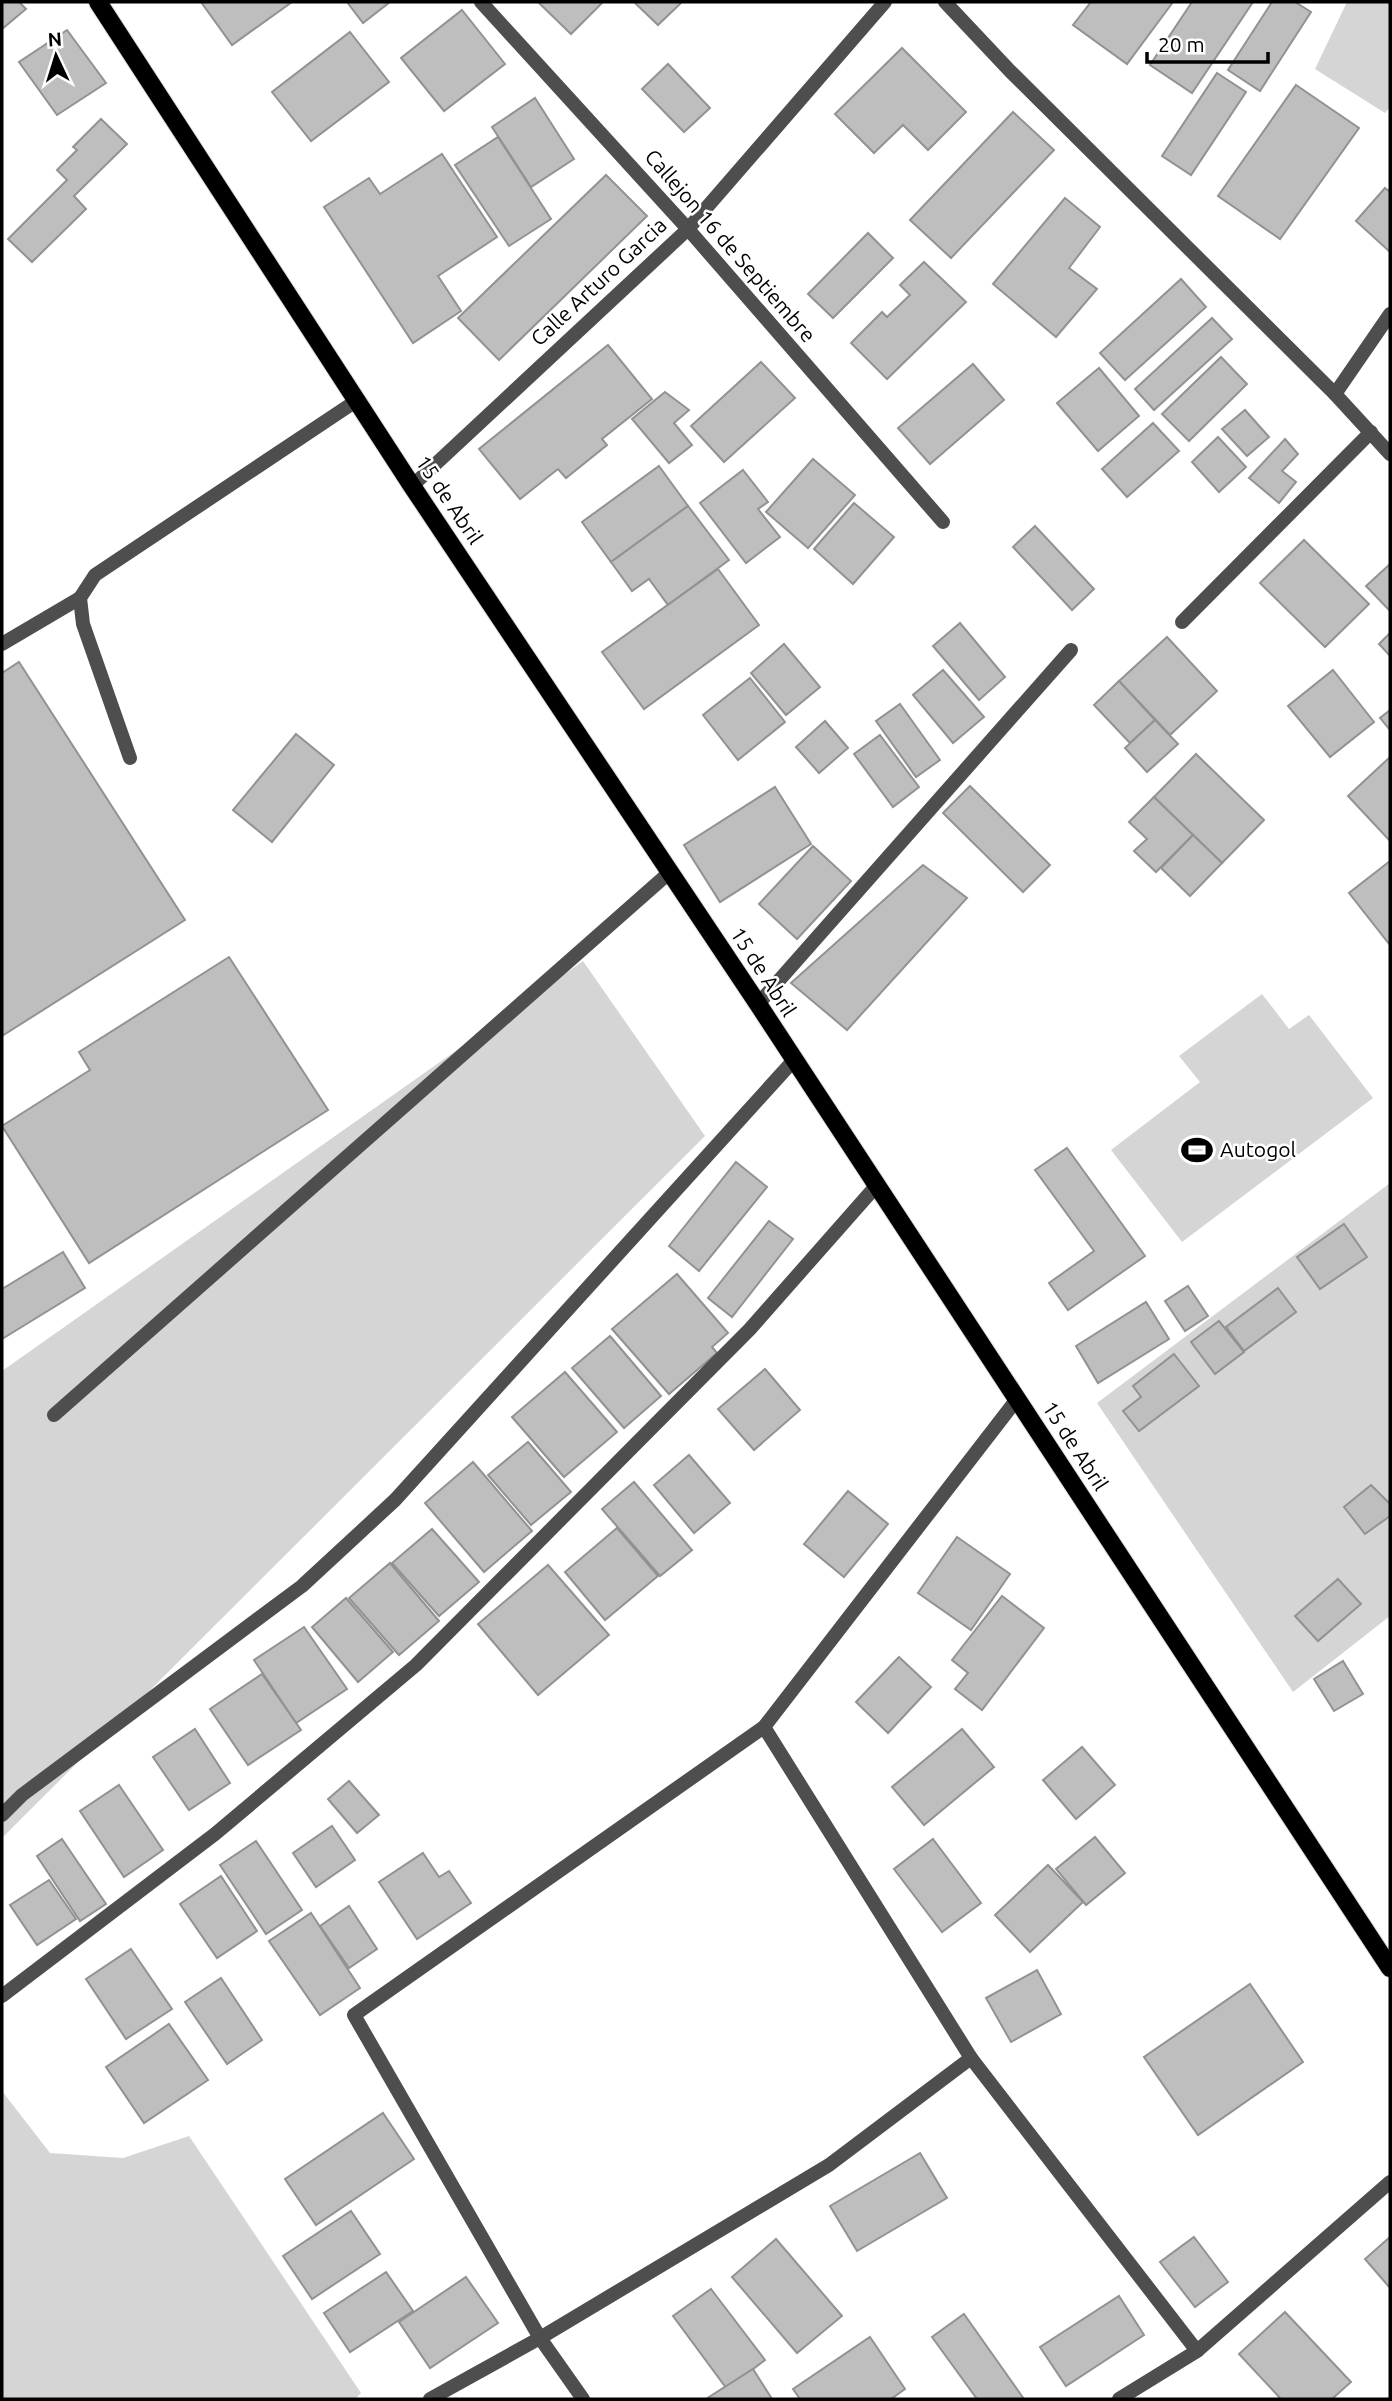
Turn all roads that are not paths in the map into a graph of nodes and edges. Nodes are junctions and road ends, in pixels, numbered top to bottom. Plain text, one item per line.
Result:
1 (98, 2) edge
2 (481, 2) edge
3 (885, 2) edge
4 (945, 2) edge
5 (688, 229) junction
6 (1390, 314) edge
7 (1335, 394) junction
8 (356, 401) junction
9 (1370, 432) junction
10 (1390, 454) edge
11 (412, 486) junction
12 (943, 522) dead end
13 (80, 598) junction
14 (1182, 622) dead end
15 (2, 644) edge
16 (1071, 650) dead end
17 (130, 758) dead end
18 (670, 872) junction
19 (758, 1004) junction
20 (794, 1060) junction
21 (877, 1185) junction
22 (1017, 1399) junction
23 (54, 1415) dead end
24 (764, 1727) junction
25 (2, 1815) edge
26 (1390, 1968) edge
27 (2, 1996) edge
28 (971, 2058) junction
29 (1390, 2182) edge
30 (540, 2338) junction
31 (1198, 2351) junction
32 (430, 2399) edge
33 (583, 2399) edge
34 (1119, 2399) edge

1 - 8 main road, 15 de Abril
2 - 5 street, Callejon 16 de Septiembre
3 - 5 street, Calle Arturo Garcia
4 - 7 street
5 - 11 street, Calle Arturo Garcia
5 - 12 street, Callejon 16 de Septiembre
6 - 7 street
7 - 9 street
8 - 11 main road, 15 de Abril
8 - 13 street
9 - 10 street
9 - 14 street
11 - 18 main road, 15 de Abril
13 - 15 street
13 - 17 street
16 - 19 street
18 - 19 main road, 15 de Abril
18 - 23 street
19 - 20 main road, 15 de Abril
20 - 21 main road, 15 de Abril
20 - 25 street
21 - 22 main road, 15 de Abril
21 - 27 street
22 - 24 street
22 - 26 main road, 15 de Abril
24 - 28 street
24 - 30 street
28 - 30 street
28 - 31 street
29 - 31 street
30 - 32 street
30 - 33 street
31 - 34 street

